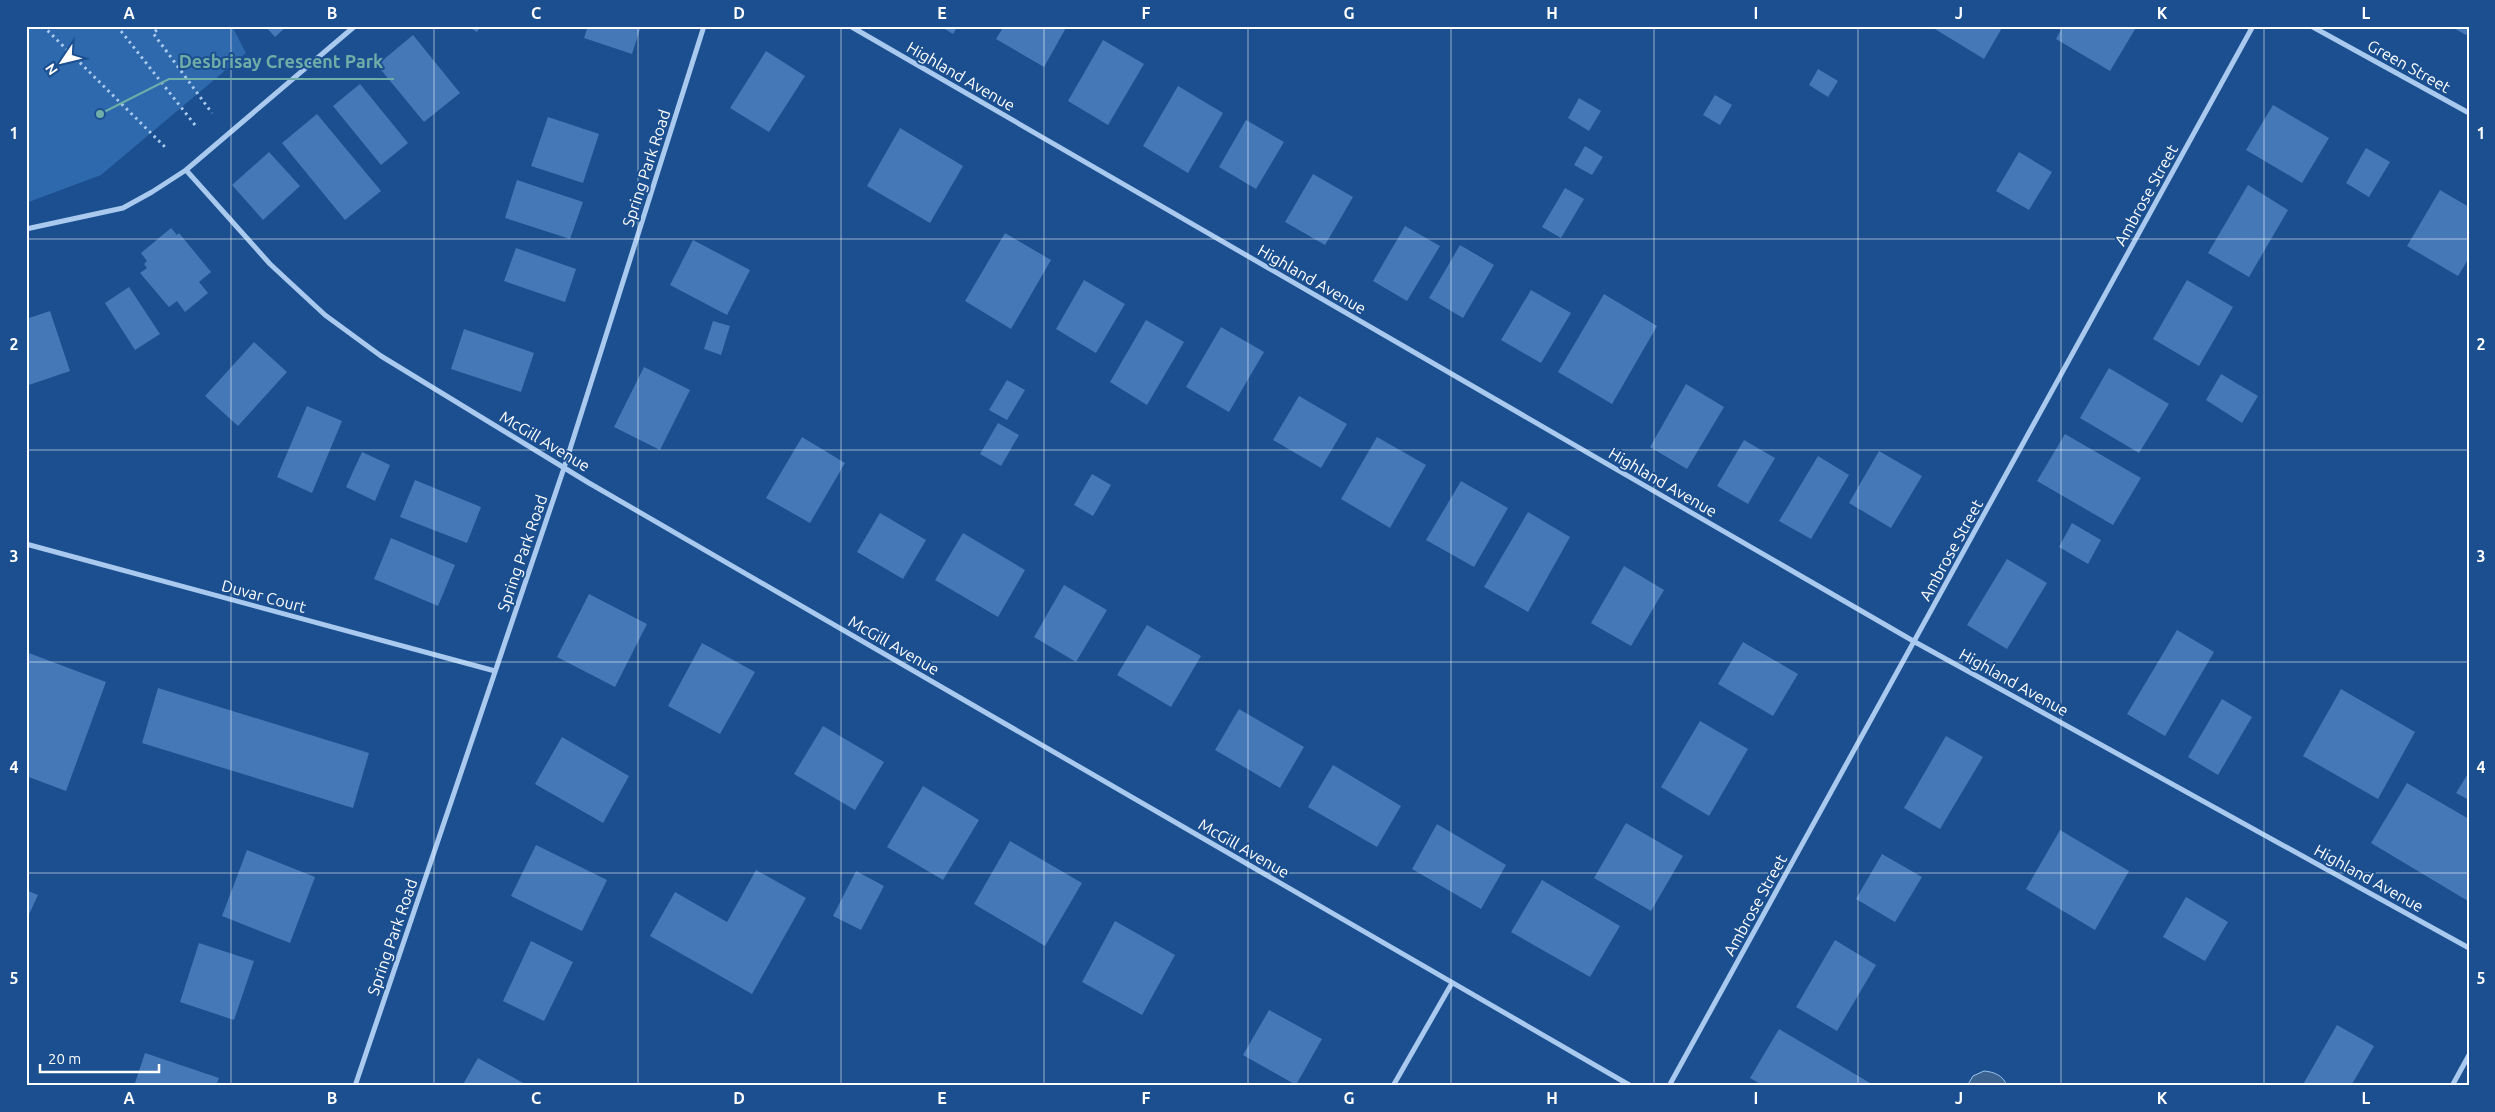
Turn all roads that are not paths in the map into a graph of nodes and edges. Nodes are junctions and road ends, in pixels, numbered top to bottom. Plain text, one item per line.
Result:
1 (355, 26) edge
2 (704, 26) edge
3 (850, 26) edge
4 (2253, 26) edge
5 (2311, 26) edge
6 (2469, 113) edge
7 (186, 170) junction
8 (26, 229) edge
9 (564, 468) junction
10 (26, 544) edge
11 (1915, 642) junction
12 (495, 671) junction
13 (2469, 948) edge
14 (1452, 983) junction
15 (2469, 1055) edge
16 (354, 1086) edge
17 (1393, 1086) edge
18 (1631, 1086) edge
19 (1669, 1086) edge
20 (2452, 1086) edge

1 - 7 street
2 - 9 street, Spring Park Road
3 - 11 street, Highland Avenue
4 - 11 street, Ambrose Street
5 - 6 street, Green Street
7 - 8 street
7 - 9 street, McGill Avenue
9 - 12 street, Spring Park Road
9 - 14 street, McGill Avenue
10 - 12 street, Duvar Court
11 - 13 street, Highland Avenue
11 - 19 street, Ambrose Street
12 - 16 street, Spring Park Road
14 - 17 street
14 - 18 street, McGill Avenue
15 - 20 street

